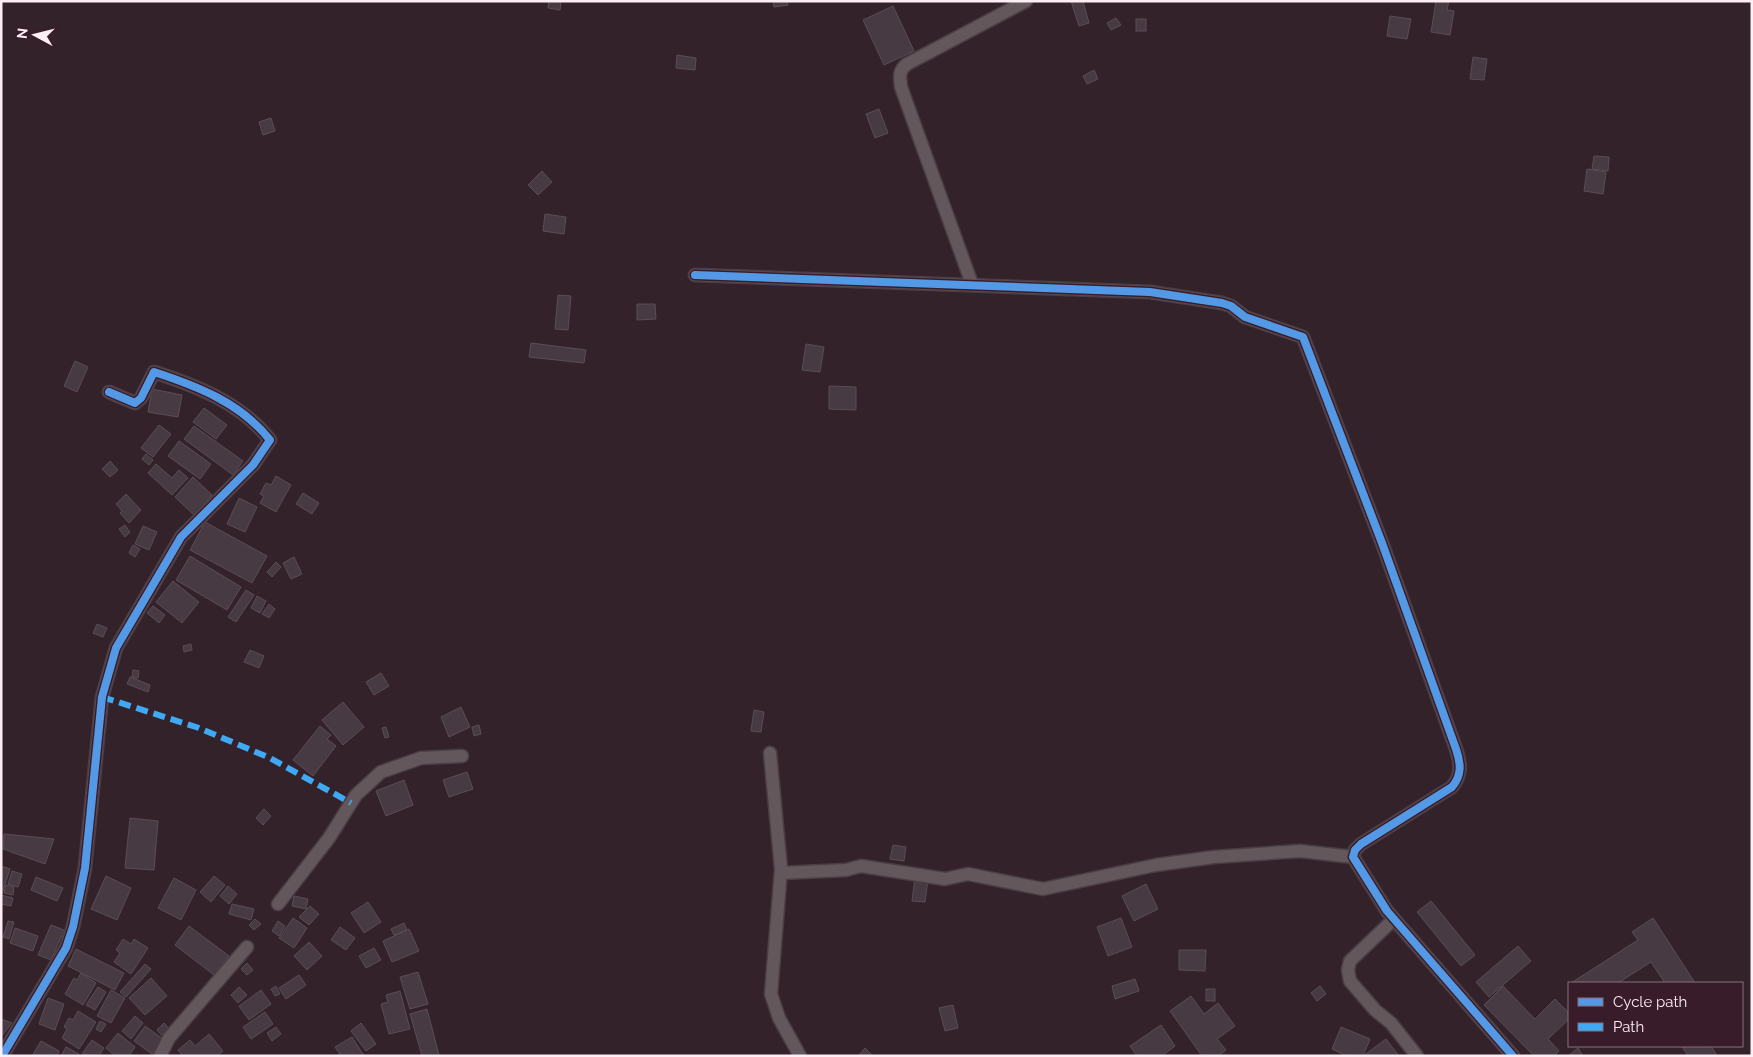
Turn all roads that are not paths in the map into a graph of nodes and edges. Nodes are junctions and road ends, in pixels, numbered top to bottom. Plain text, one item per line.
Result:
1 (1026, 1) edge
2 (695, 275) dead end
3 (972, 284) junction
4 (109, 392) dead end
5 (770, 753) dead end
6 (462, 756) dead end
7 (1354, 857) junction
8 (780, 873) junction
9 (278, 904) dead end
10 (1394, 919) junction
11 (247, 947) dead end
12 (2, 1056) edge
13 (160, 1056) edge
14 (800, 1056) edge
15 (1417, 1056) edge
16 (1513, 1056) edge

1 - 3 street
2 - 3 street
3 - 7 street
4 - 12 street
5 - 8 street
6 - 9 street
7 - 8 street
7 - 10 street
8 - 14 street
10 - 15 street
10 - 16 street
11 - 13 street

